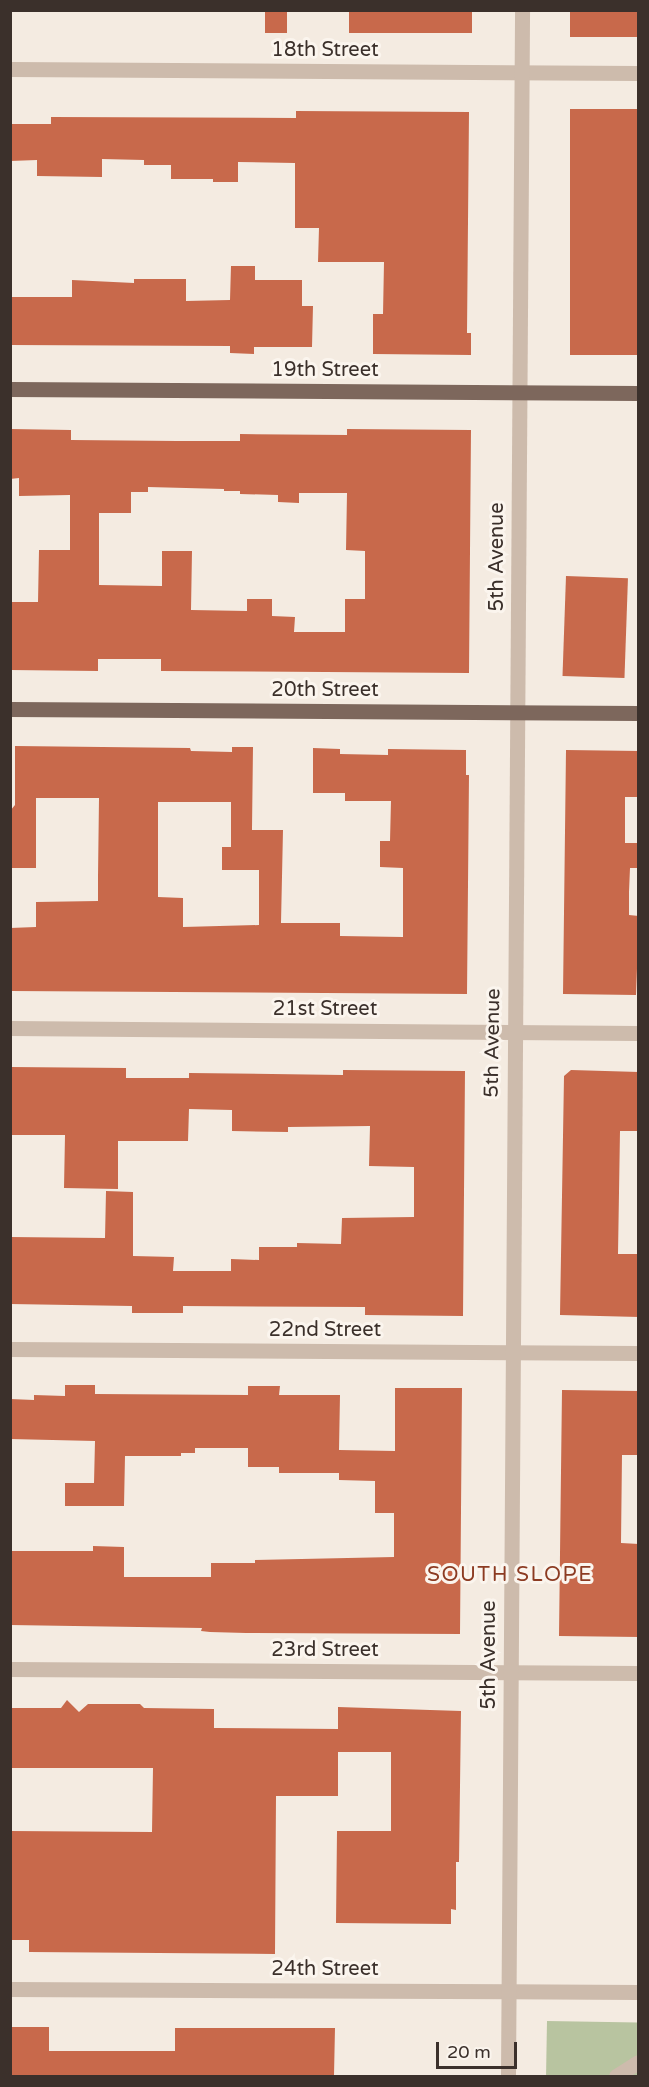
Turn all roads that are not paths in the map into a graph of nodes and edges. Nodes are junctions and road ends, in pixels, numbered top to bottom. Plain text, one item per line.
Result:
1 (522, 10) edge
2 (10, 69) edge
3 (521, 72) junction
4 (639, 73) edge
5 (10, 389) edge
6 (519, 392) junction
7 (639, 393) edge
8 (10, 709) edge
9 (517, 712) junction
10 (639, 713) edge
11 (10, 1028) edge
12 (515, 1032) junction
13 (639, 1033) edge
14 (10, 1348) edge
15 (512, 1352) junction
16 (639, 1353) edge
17 (10, 1669) edge
18 (510, 1673) junction
19 (639, 1673) edge
20 (10, 1989) edge
21 (508, 1991) junction
22 (639, 1992) edge
23 (639, 2062) edge
24 (507, 2076) edge
25 (616, 2076) edge

1 - 3 street, 5th Avenue
2 - 3 street, 18th Street
3 - 4 street, 18th Street
3 - 6 street, 5th Avenue
5 - 6 main road, 19th Street
6 - 7 main road, 19th Street
6 - 9 street, 5th Avenue
8 - 9 main road, 20th Street
9 - 10 main road, 20th Street
9 - 12 street, 5th Avenue
11 - 12 street, 21st Street
12 - 13 street, 21st Street
12 - 15 street, 5th Avenue
14 - 15 street, 22nd Street
15 - 16 street, 22nd Street
15 - 18 street, 5th Avenue
17 - 18 street, 23rd Street
18 - 19 street, 23rd Street
18 - 21 street, 5th Avenue
20 - 21 street, 24th Street
21 - 22 street, 24th Street
21 - 24 street, 5th Avenue
23 - 25 street

